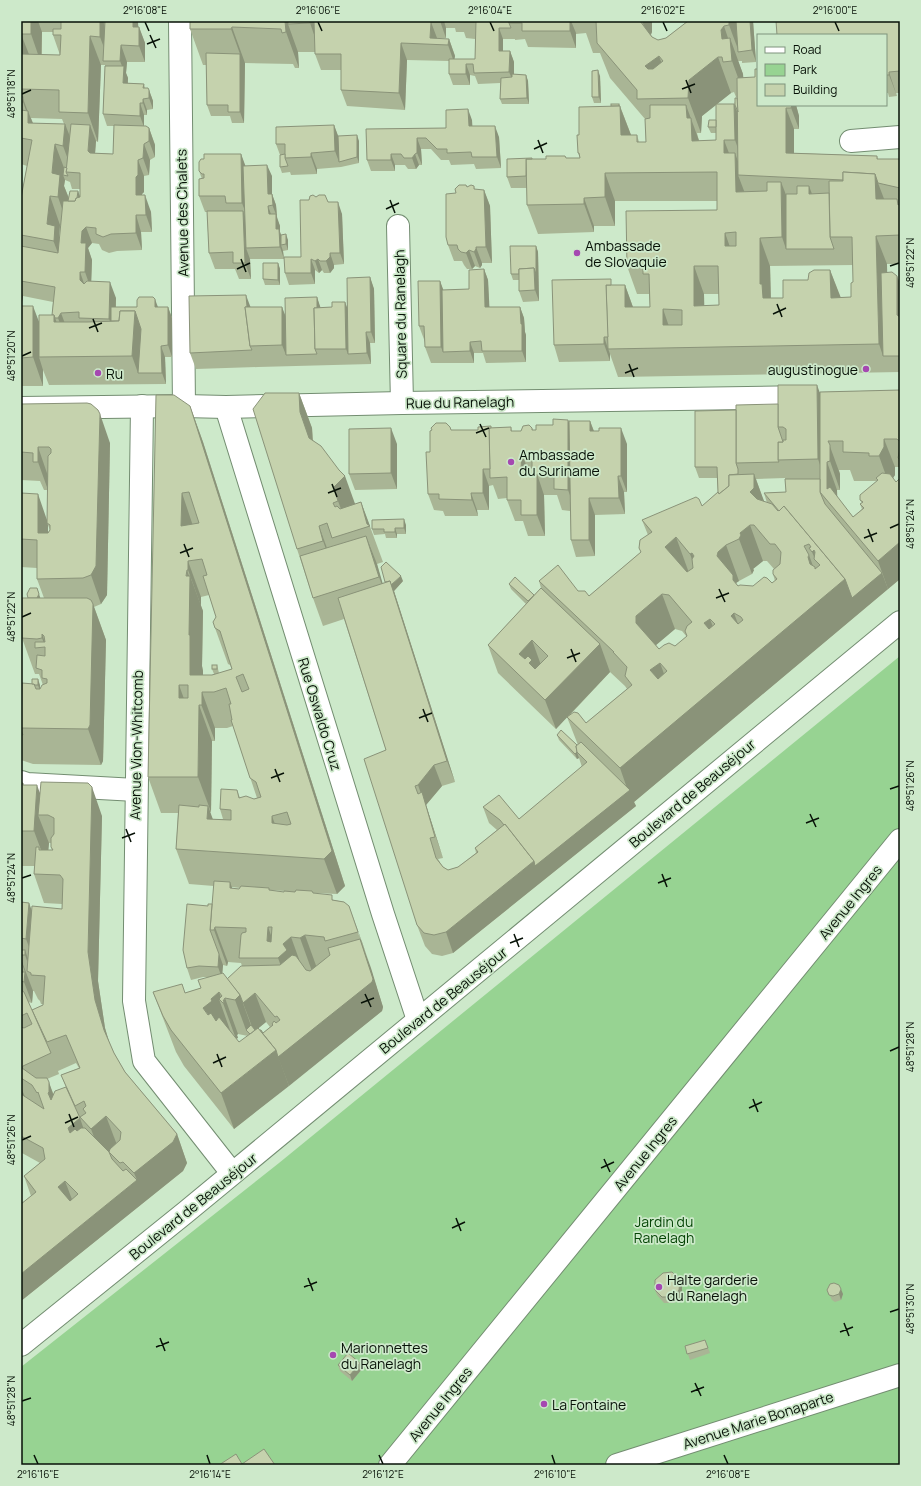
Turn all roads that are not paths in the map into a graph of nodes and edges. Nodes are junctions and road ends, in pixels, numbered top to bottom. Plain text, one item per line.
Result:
1 (180, 21) edge
2 (900, 137) edge
3 (851, 141) dead end
4 (398, 226) dead end
5 (831, 397) edge
6 (402, 403) junction
7 (142, 406) junction
8 (184, 406) junction
9 (226, 407) junction
10 (21, 408) edge
11 (900, 622) edge
12 (21, 782) edge
13 (136, 790) junction
14 (900, 840) edge
15 (418, 1020) junction
16 (232, 1173) junction
17 (21, 1345) edge
18 (900, 1375) edge
19 (390, 1465) edge
20 (617, 1465) edge

1 - 8 street, Avenue des Chalets
2 - 3 street
4 - 6 street, Square du Ranelagh
5 - 6 street, Rue du Ranelagh
6 - 9 street, Rue du Ranelagh
7 - 8 street, Rue du Ranelagh
7 - 10 street, Rue du Ranelagh
7 - 13 street, Avenue Vion-Whitcomb
8 - 9 street, Rue du Ranelagh
9 - 15 street, Rue Oswaldo Cruz
11 - 15 street, Boulevard de Beauséjour
12 - 13 street
13 - 16 street, Avenue Vion-Whitcomb
14 - 19 street, Avenue Ingres
15 - 16 street, Boulevard de Beauséjour
16 - 17 street, Boulevard de Beauséjour
18 - 20 street, Avenue Marie Bonaparte

